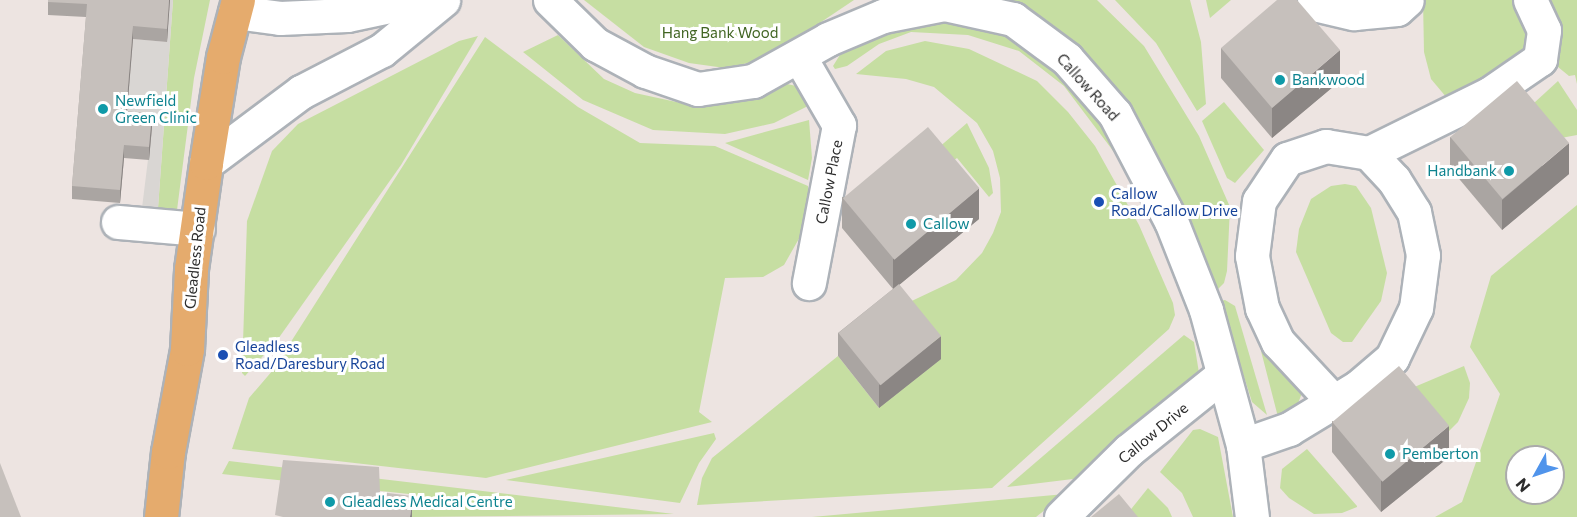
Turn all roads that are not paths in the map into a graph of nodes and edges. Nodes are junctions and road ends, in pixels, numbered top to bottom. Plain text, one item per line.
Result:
1 (418, 0) edge
2 (442, 0) edge
3 (550, 0) edge
4 (1314, 0) edge
5 (1407, 0) edge
6 (1530, 0) edge
7 (236, 6) edge
8 (799, 56) junction
9 (1369, 153) junction
10 (206, 162) junction
11 (118, 222) dead end
12 (198, 229) junction
13 (808, 283) dead end
14 (1221, 376) junction
15 (1333, 401) junction
16 (1243, 446) junction
17 (162, 517) edge
18 (1061, 517) edge
19 (1252, 517) edge

1 - 7 street
2 - 10 street
3 - 8 street, Callow Road
4 - 5 street
6 - 9 street
7 - 10 main road, Gleadless Road
8 - 13 street, Callow Place
8 - 14 street, Callow Road
9 - 15 street
9 - 15 street
10 - 12 main road, Gleadless Road
11 - 12 street
12 - 17 main road, Gleadless Road
14 - 16 street, Callow Road
14 - 18 street, Callow Drive
15 - 16 street
16 - 19 street, Callow Road

